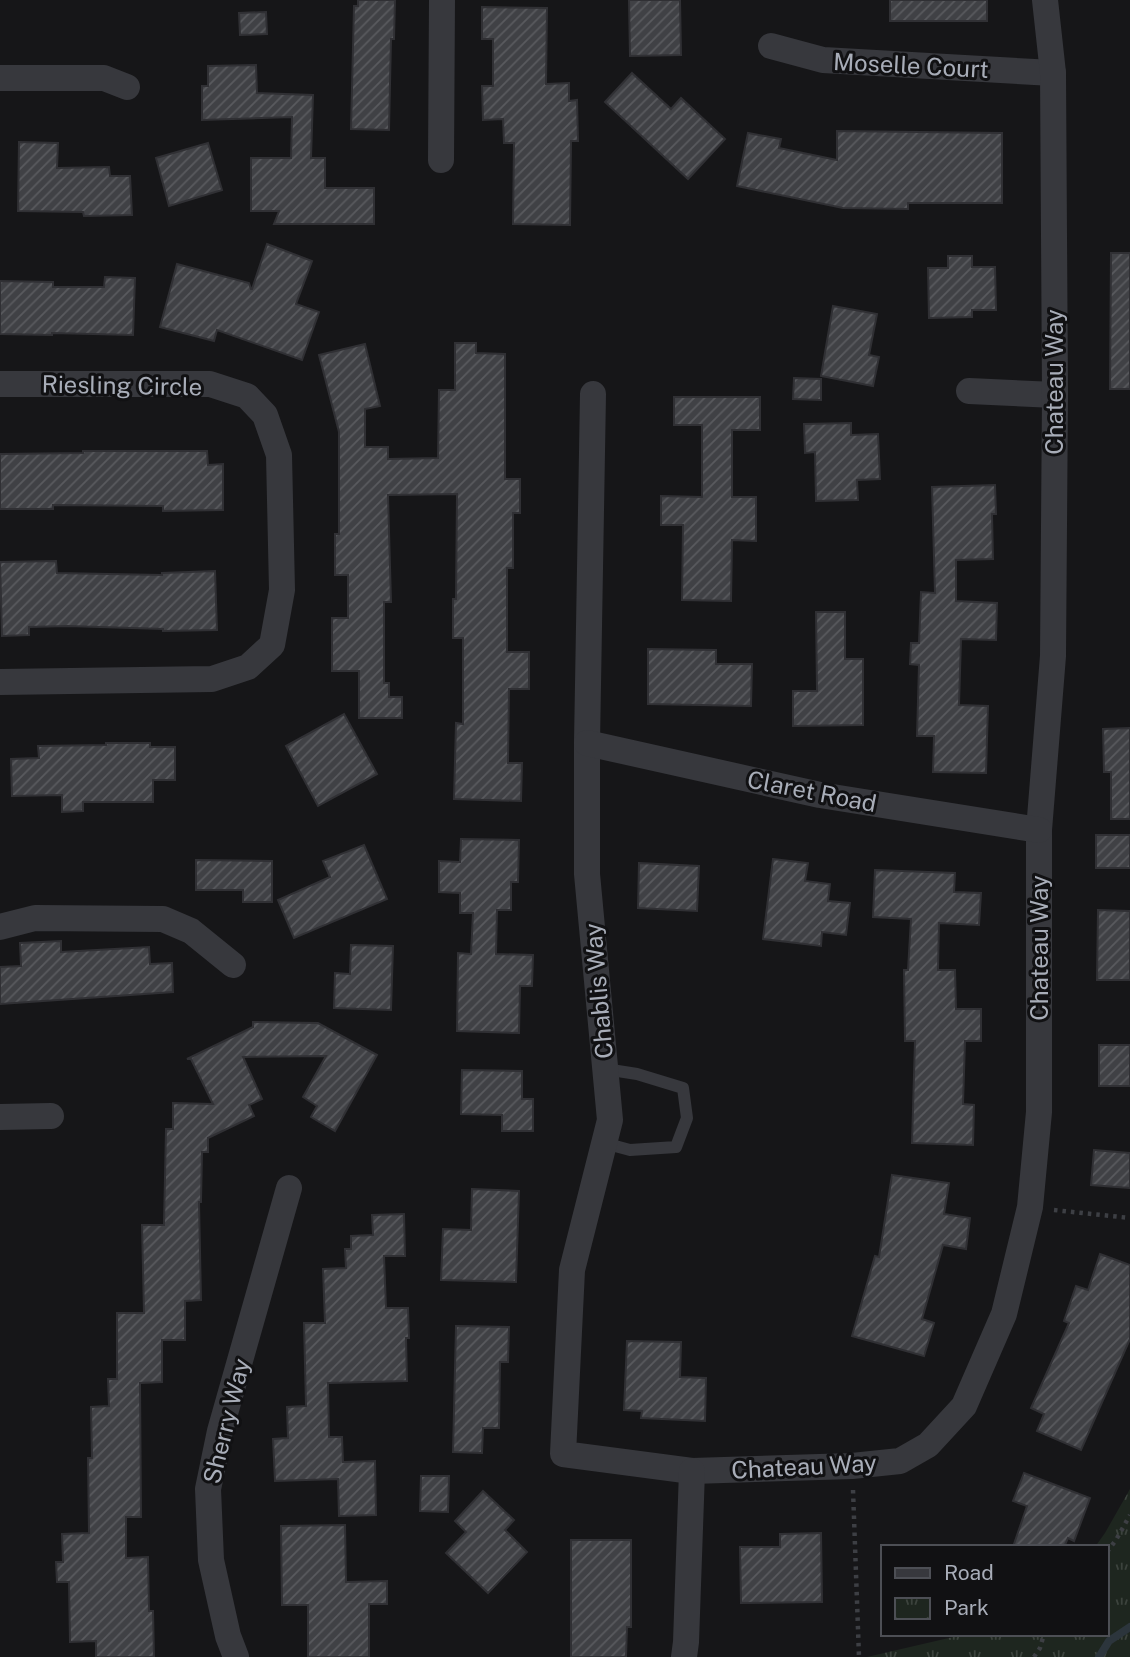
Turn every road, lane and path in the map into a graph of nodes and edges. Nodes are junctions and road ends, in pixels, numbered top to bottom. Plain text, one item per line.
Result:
1 (442, 0) edge
2 (1045, 0) edge
3 (771, 46) dead end
4 (1053, 72) junction
5 (0, 78) edge
6 (127, 87) dead end
7 (441, 160) dead end
8 (0, 384) edge
9 (969, 391) dead end
10 (593, 394) dead end
11 (1055, 395) junction
12 (0, 682) edge
13 (587, 743) junction
14 (1039, 830) junction
15 (0, 927) edge
16 (233, 965) dead end
17 (605, 1069) junction
18 (51, 1116) dead end
19 (0, 1117) edge
20 (604, 1143) junction
21 (289, 1188) dead end
22 (1030, 1207) junction
23 (1130, 1218) edge
24 (852, 1466) junction
25 (692, 1471) junction
26 (1130, 1515) edge
27 (1109, 1549) edge
28 (1043, 1636) edge
29 (236, 1657) edge
30 (684, 1657) edge
31 (859, 1657) edge
32 (1034, 1657) edge

1 - 7 street
2 - 4 street, Chateau Way
3 - 4 street, Moselle Court
4 - 11 street, Chateau Way
5 - 6 street
8 - 12 street, Riesling Circle
9 - 11 street
10 - 13 street, Chablis Way
11 - 14 street, Chateau Way
13 - 14 street, Claret Road
13 - 17 street, Chablis Way
14 - 22 street, Chateau Way
15 - 16 street
17 - 20 street, Chablis Way
17 - 20 lane
18 - 19 street
20 - 25 street, Chablis Way
21 - 29 street, Sherry Way
22 - 23 path
22 - 24 street, Chateau Way
24 - 25 street, Chateau Way
24 - 31 path
25 - 30 street
26 - 27 path
28 - 32 path

